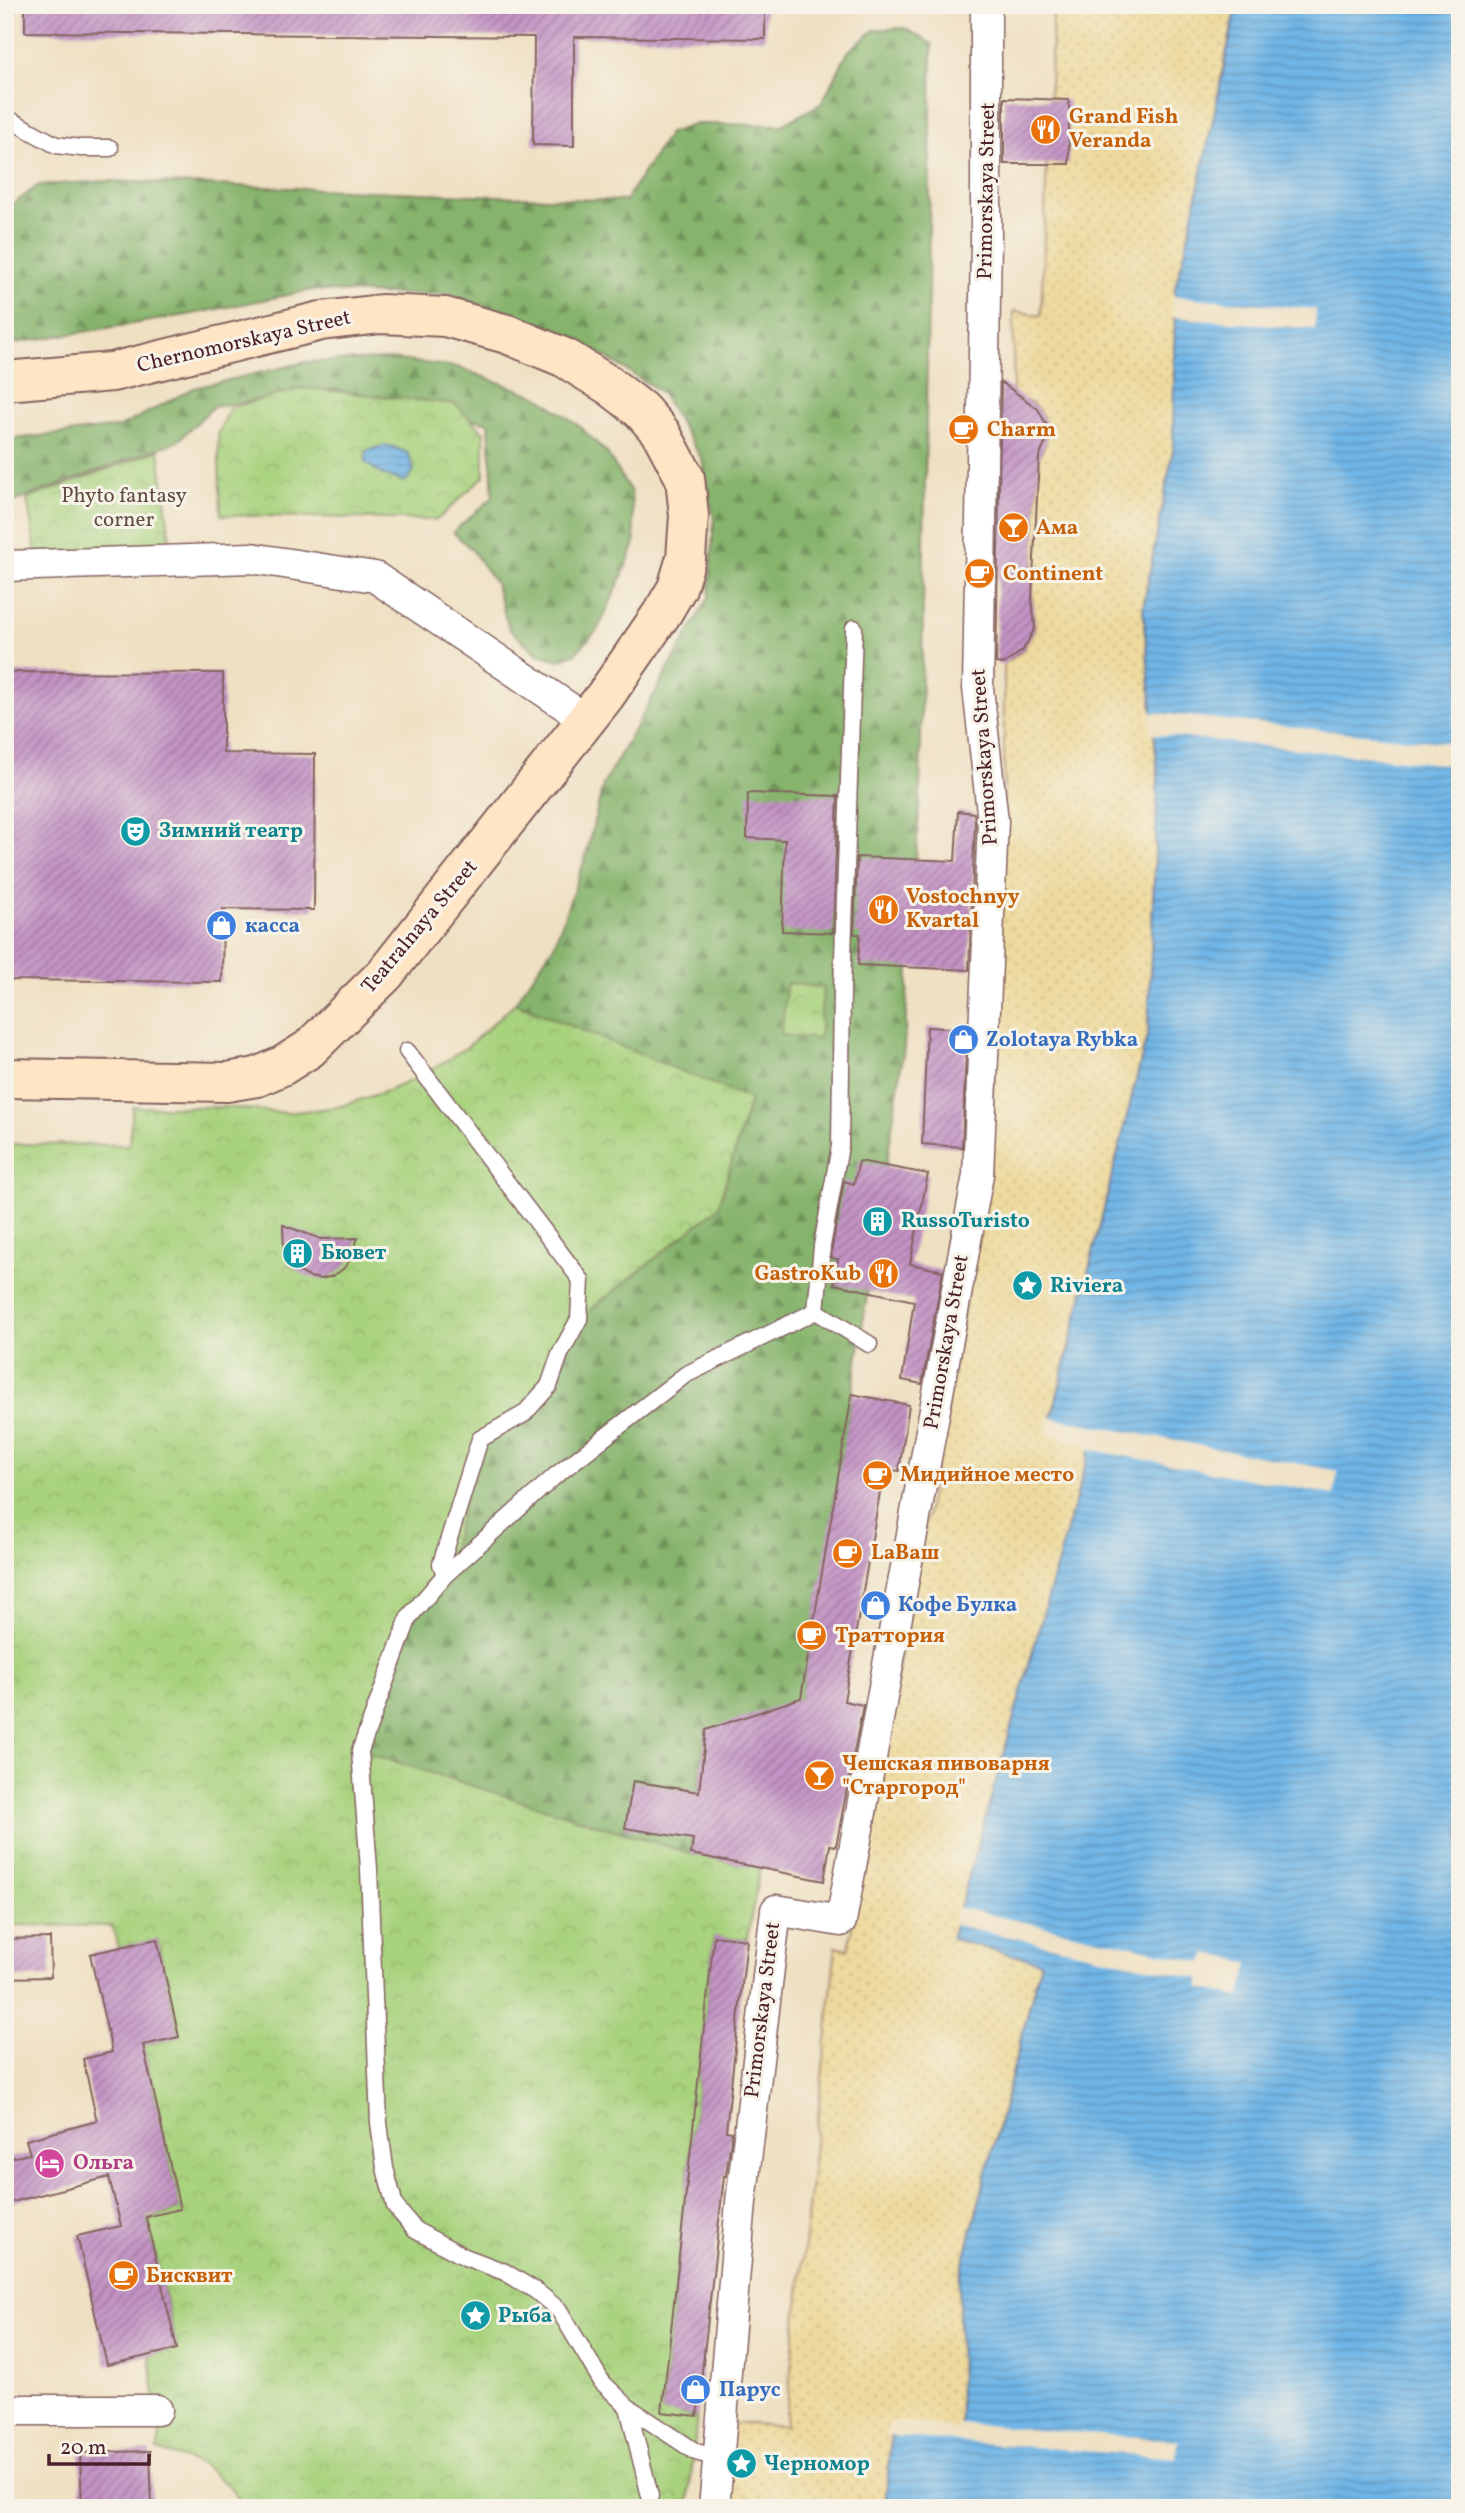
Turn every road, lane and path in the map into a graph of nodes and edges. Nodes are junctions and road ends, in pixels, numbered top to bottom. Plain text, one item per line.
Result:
1 (986, 5) edge
2 (5, 117) edge
3 (110, 148) dead end
4 (5, 381) edge
5 (5, 566) edge
6 (855, 628) dead end
7 (596, 708) junction
8 (407, 1051) dead end
9 (5, 1078) edge
10 (816, 1311) junction
11 (869, 1344) dead end
12 (445, 1575) junction
13 (628, 2407) junction
14 (5, 2410) edge
15 (158, 2410) dead end
16 (717, 2458) junction
17 (650, 2496) dead end
18 (714, 2508) edge

1 - 16 street, Primorskaya Street
2 - 3 lane
4 - 7 main road, Chernomorskaya Street
5 - 7 street
6 - 10 lane
7 - 9 main road, Teatralnaya Street
8 - 12 lane
10 - 11 lane
10 - 12 lane
12 - 13 lane
13 - 16 lane
13 - 17 lane
14 - 15 street
16 - 18 street, Primorskaya Street

